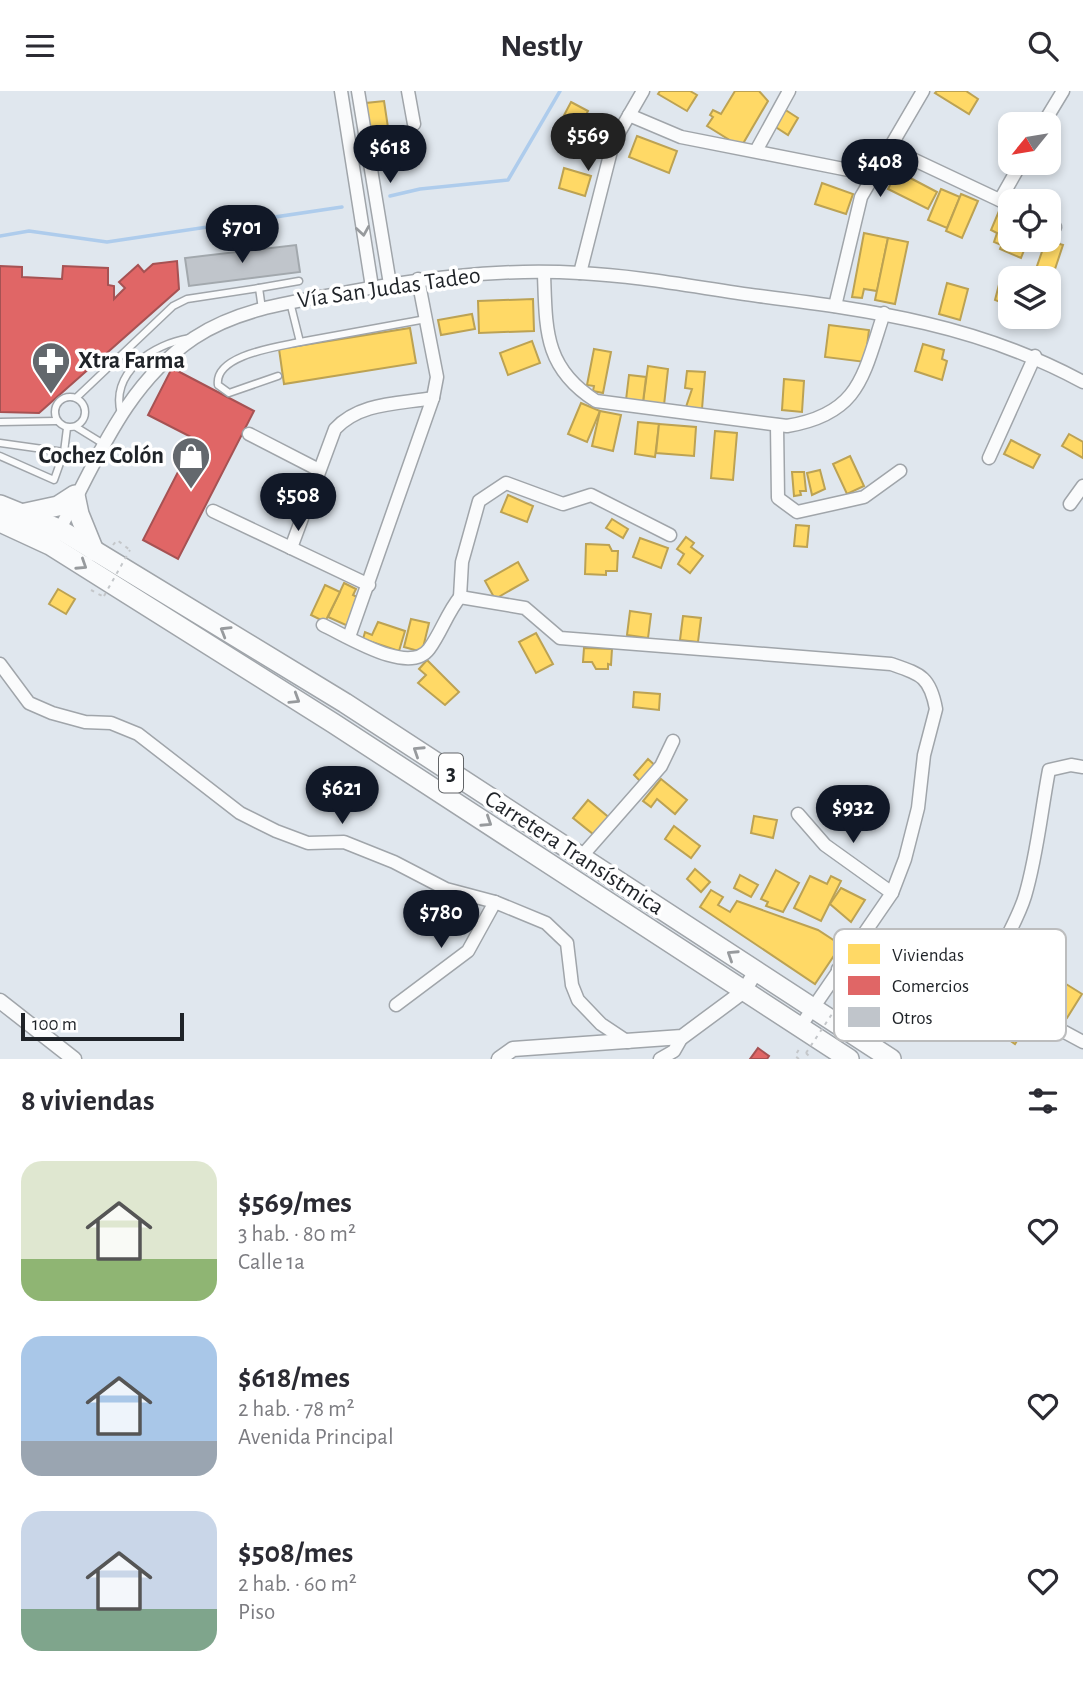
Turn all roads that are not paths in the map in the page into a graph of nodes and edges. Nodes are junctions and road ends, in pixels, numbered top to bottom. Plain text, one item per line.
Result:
1 (341, 91) edge
2 (358, 91) edge
3 (408, 91) edge
4 (643, 91) edge
5 (789, 91) edge
6 (923, 91) edge
7 (1062, 91) edge
8 (1051, 112) edge
9 (629, 114) junction
10 (414, 124) dead end
11 (889, 148) junction
12 (756, 151) junction
13 (874, 175) junction
14 (998, 200) edge
15 (580, 273) junction
16 (544, 274) junction
17 (418, 279) junction
18 (299, 281) dead end
19 (390, 284) junction
20 (372, 287) junction
21 (259, 288) junction
22 (290, 302) junction
23 (835, 306) junction
24 (262, 309) junction
25 (884, 313) junction
26 (426, 319) junction
27 (196, 337) junction
28 (300, 342) junction
29 (1035, 356) junction
30 (278, 376) dead end
31 (1083, 382) edge
32 (76, 398) junction
33 (433, 398) junction
34 (121, 414) junction
35 (56, 421) junction
36 (0, 422) edge
37 (777, 425) junction
38 (76, 427) junction
39 (67, 428) junction
40 (249, 434) dead end
41 (0, 443) edge
42 (102, 443) junction
43 (64, 452) junction
44 (0, 456) edge
45 (989, 458) dead end
46 (319, 470) junction
47 (900, 471) dead end
48 (1083, 486) edge
49 (75, 495) junction
50 (1070, 504) dead end
51 (0, 505) edge
52 (213, 511) dead end
53 (18, 514) junction
54 (0, 522) edge
55 (670, 535) dead end
56 (55, 537) junction
57 (291, 548) junction
58 (94, 551) junction
59 (369, 585) junction
60 (460, 597) junction
61 (323, 625) dead end
62 (349, 637) junction
63 (0, 664) edge
64 (673, 741) dead end
65 (1083, 767) edge
66 (799, 814) dead end
67 (581, 857) junction
68 (892, 893) junction
69 (495, 902) junction
70 (866, 929) edge
71 (1008, 929) edge
72 (756, 971) junction
73 (834, 975) edge
74 (744, 991) junction
75 (0, 1001) edge
76 (396, 1005) dead end
77 (813, 1007) junction
78 (834, 1021) edge
79 (800, 1027) junction
80 (1066, 1029) edge
81 (682, 1037) junction
82 (1082, 1037) edge
83 (864, 1041) edge
84 (628, 1042) junction
85 (74, 1059) edge
86 (499, 1059) edge
87 (660, 1059) edge
88 (849, 1059) edge
89 (891, 1059) edge

1 -> 20 street
2 - 19 street
3 - 10 street
4 - 9 street
5 - 12 street
6 - 11 street
7 - 8 street
9 - 12 street
9 - 15 street
11 - 13 street
11 - 14 street
12 - 13 street
13 - 23 street
15 - 16 street, Vía San Judas Tadeo
15 - 23 street, Vía San Judas Tadeo
16 - 17 street, Vía San Judas Tadeo
16 - 37 street
17 - 19 street, Vía San Judas Tadeo
17 - 26 street
18 - 21 lane
19 - 20 street, Vía San Judas Tadeo
20 - 22 street, Vía San Judas Tadeo
21 - 24 lane
21 - 32 lane
22 - 24 street, Vía San Judas Tadeo
22 - 28 lane
23 - 25 street, Vía San Judas Tadeo
24 - 27 street, Vía San Judas Tadeo
25 - 29 street, Vía San Judas Tadeo
25 - 37 street
26 - 28 lane
26 - 33 street
27 - 34 street, Vía San Judas Tadeo
27 - 34 lane
28 - 30 lane
29 - 31 street, Vía San Judas Tadeo
29 - 45 street
32 - 35 lane
32 - 38 lane
33 - 46 street
33 - 59 street
34 - 42 street, Vía San Judas Tadeo
35 - 36 lane
35 - 39 lane
37 - 47 street
38 - 39 lane
38 - 42 lane
39 - 43 lane
40 - 46 street
41 - 43 lane
42 - 49 street, Vía San Judas Tadeo
43 - 44 lane
46 - 57 street
48 - 50 street
49 - 53 main road
49 - 56 street, Vía San Judas Tadeo
49 - 58 main road
51 - 53 main road, Carretera Transístmica / 3
52 - 57 street
53 - 56 main road, Carretera Transístmica / 3
54 - 56 main road, Carretera Transístmica / 3
55 - 60 street
56 - 58 main road, Carretera Transístmica / 3
56 -> 74 main road, Carretera Transístmica / 3
57 - 59 street
67 -> 58 main road, Carretera Transístmica / 3
59 - 62 street
60 - 62 street
60 - 68 street
61 - 62 street
63 - 69 street
64 - 67 street
65 - 71 street
66 - 68 street
72 -> 67 main road, Carretera Transístmica / 3
68 - 70 street
69 - 76 street
69 - 84 street
72 - 74 street
72 - 77 main road, Carretera Transístmica / 3
73 - 77 street
74 - 79 main road, Carretera Transístmica / 3
74 - 81 street
75 - 85 street
77 - 78 main road, Carretera Transístmica / 3
77 - 79 street
79 - 88 main road, Carretera Transístmica / 3
80 - 82 street
81 - 84 street
81 - 87 street
83 - 89 main road, Carretera Transístmica / 3
84 - 86 street

